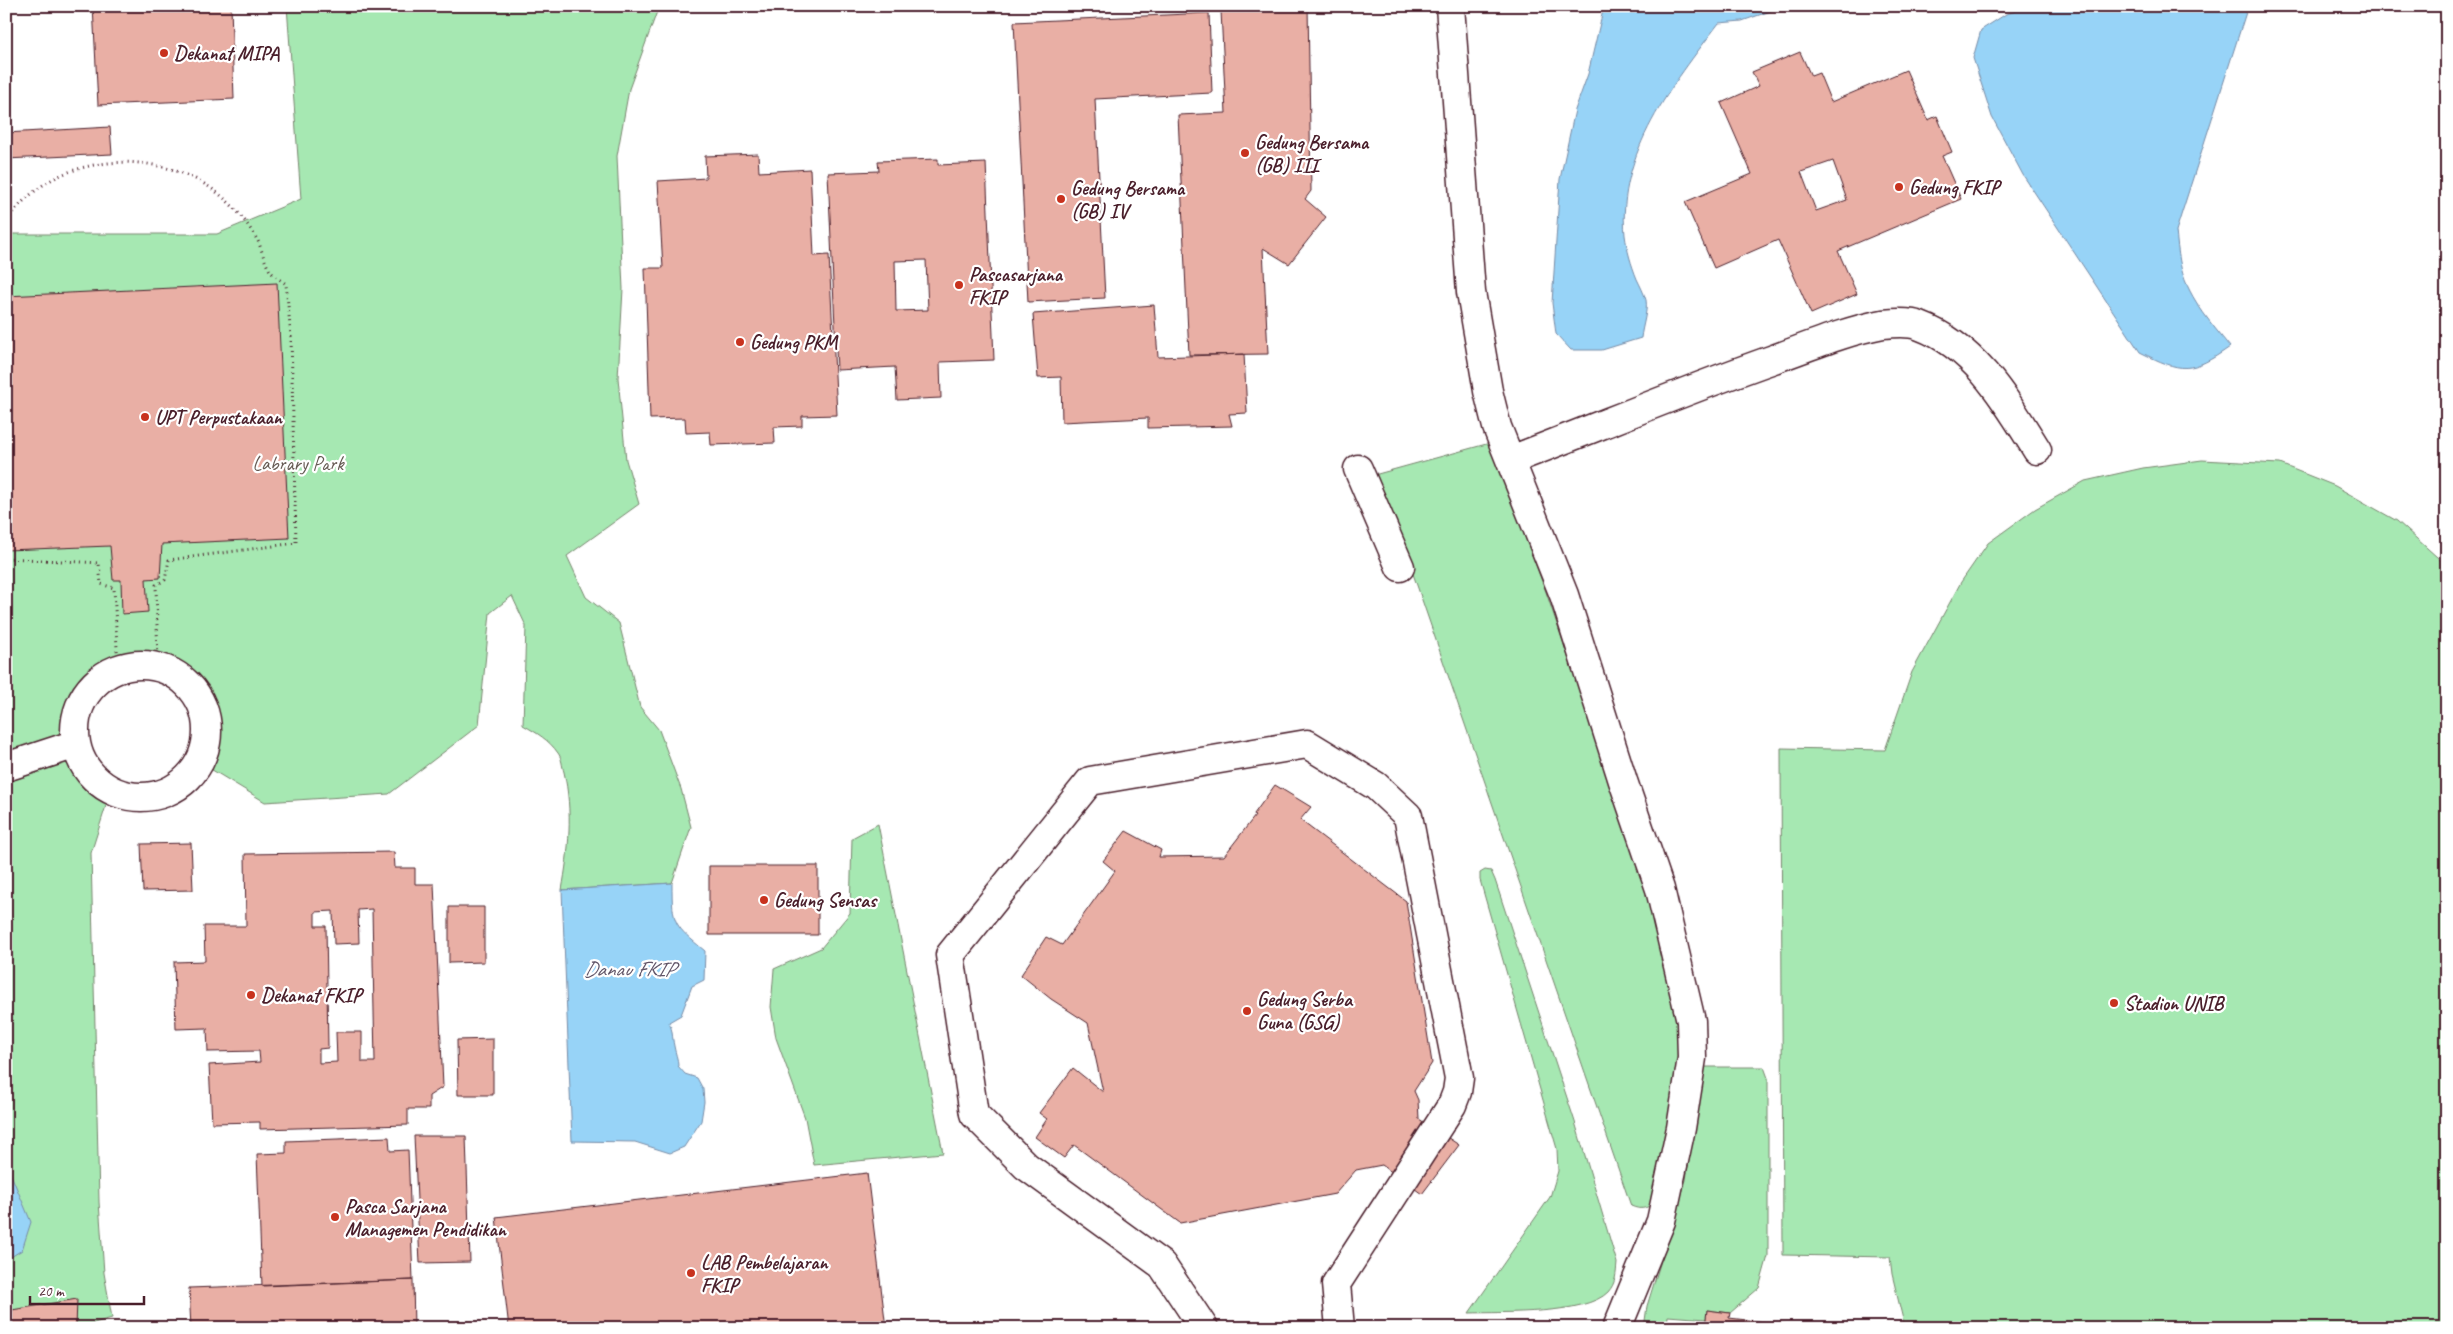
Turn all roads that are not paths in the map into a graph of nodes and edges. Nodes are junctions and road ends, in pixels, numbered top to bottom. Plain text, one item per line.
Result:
1 (1450, 6) edge
2 (2037, 450) dead end
3 (1510, 460) junction
4 (1358, 469) dead end
5 (1400, 567) dead end
6 (76, 744) junction
7 (6, 767) edge
8 (1204, 1328) edge
9 (1340, 1328) edge
10 (1617, 1328) edge

1 - 3 lane
2 - 3 lane
3 - 10 lane
4 - 5 lane
6 - 6 lane
6 - 7 lane
8 - 9 lane

